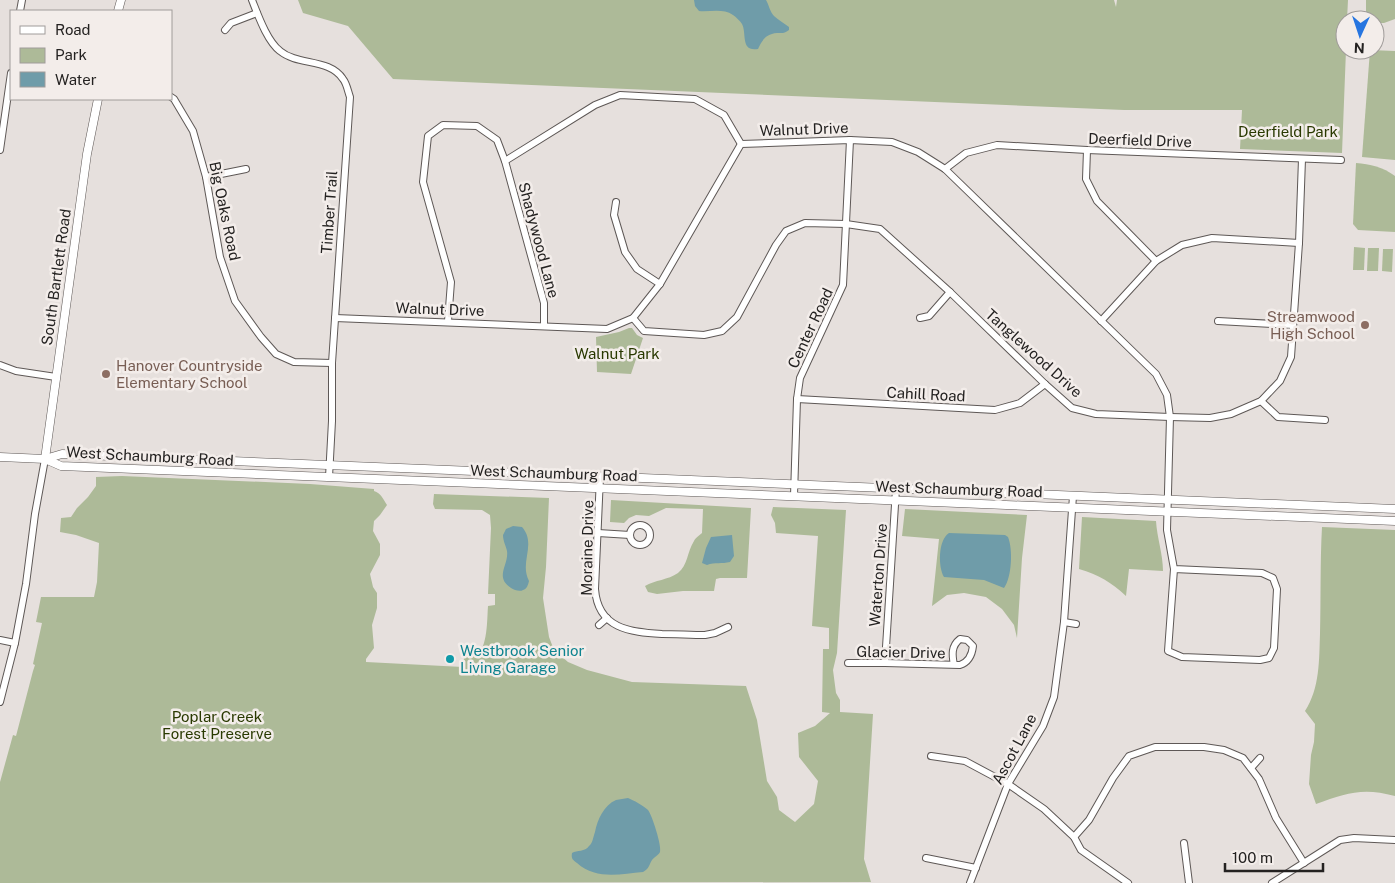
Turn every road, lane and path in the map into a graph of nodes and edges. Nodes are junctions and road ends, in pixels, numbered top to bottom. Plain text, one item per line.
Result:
1 (252, 0) edge
2 (257, 13) junction
3 (225, 30) dead end
4 (10, 80) edge
5 (172, 98) edge
6 (98, 100) edge
7 (850, 140) junction
8 (741, 144) junction
9 (0, 150) edge
10 (1087, 150) junction
11 (1302, 159) junction
12 (1341, 160) dead end
13 (505, 161) junction
14 (246, 169) dead end
15 (945, 169) junction
16 (206, 177) junction
17 (616, 202) dead end
18 (846, 224) junction
19 (1299, 243) junction
20 (1156, 261) junction
21 (660, 284) junction
22 (950, 292) junction
23 (335, 318) junction
24 (633, 318) junction
25 (920, 318) dead end
26 (448, 321) junction
27 (1101, 321) junction
28 (1218, 321) dead end
29 (1293, 325) junction
30 (544, 326) junction
31 (332, 362) junction
32 (0, 365) edge
33 (56, 377) junction
34 (1045, 384) junction
35 (797, 399) junction
36 (1261, 400) junction
37 (1170, 417) junction
38 (1325, 420) dead end
39 (0, 457) edge
40 (45, 459) junction
41 (329, 465) junction
42 (600, 476) junction
43 (329, 477) junction
44 (794, 484) junction
45 (600, 488) junction
46 (896, 488) junction
47 (794, 496) junction
48 (1073, 496) junction
49 (1167, 499) junction
50 (896, 501) junction
51 (1072, 508) junction
52 (1395, 509) edge
53 (1167, 512) junction
54 (1395, 521) edge
55 (598, 533) junction
56 (630, 535) dead end
57 (1174, 569) junction
58 (607, 618) junction
59 (1064, 622) junction
60 (1076, 624) dead end
61 (599, 625) dead end
62 (728, 627) dead end
63 (0, 640) edge
64 (15, 644) junction
65 (848, 663) dead end
66 (885, 663) junction
67 (954, 665) dead end
68 (0, 702) edge
69 (932, 756) dead end
70 (1260, 758) dead end
71 (1250, 768) junction
72 (1008, 784) junction
73 (1074, 837) junction
74 (1395, 840) edge
75 (1184, 843) dead end
76 (926, 858) dead end
77 (1304, 863) junction
78 (976, 868) junction
79 (970, 883) edge
80 (1128, 883) edge
81 (1189, 883) edge
82 (1272, 883) edge

1 - 2 street, Timber Trail
2 - 3 street
2 - 23 street, Timber Trail
4 - 9 street
5 - 16 street, Big Oaks Road
6 - 33 main road, South Bartlett Road
7 - 8 street, Walnut Drive
7 - 15 street, Walnut Drive
7 - 18 street, Center Road
8 - 13 street
8 - 21 street, Walnut Drive
10 - 11 street, Deerfield Drive
10 - 15 street, Deerfield Drive
10 - 20 street
11 - 12 street, Deerfield Drive
11 - 19 street, Tanglewood Drive
13 - 26 street, Shadywood Lane
13 - 30 street, Shadywood Lane
14 - 16 street
15 - 27 street, Walnut Drive
16 - 31 street, Big Oaks Road
17 - 21 street
18 - 22 street, Tanglewood Drive
18 - 24 street, Tanglewood Drive
18 - 35 street, Center Road
19 - 20 street
19 - 29 street, Tanglewood Drive
20 - 27 street
21 - 24 street, Walnut Drive
22 - 25 street
22 - 34 street, Tanglewood Drive
23 - 26 street, Walnut Drive
23 - 31 street, Timber Trail
24 - 30 street, Walnut Drive
26 - 30 street, Walnut Drive
27 - 37 street, Walnut Drive
28 - 29 street
29 - 36 street, Tanglewood Drive
31 - 41 street, Timber Trail
32 - 33 street
33 - 40 main road, South Bartlett Road
34 - 35 street, Cahill Road
34 - 37 street, Tanglewood Drive
35 - 44 street, Center Road
36 - 37 street, Tanglewood Drive
36 - 38 street
37 - 49 street, Walnut Drive
39 - 40 main road
40 - 41 main road, West Schaumburg Road
40 - 43 main road, West Schaumburg Road
40 - 64 street
41 - 42 main road, West Schaumburg Road
41 - 43 street, Timber Trail
42 - 44 main road, West Schaumburg Road
42 - 45 street, Moraine Drive
43 - 45 main road, West Schaumburg Road
44 - 46 main road, West Schaumburg Road
44 - 47 street, Center Road
45 - 47 main road, West Schaumburg Road
45 - 55 street, Moraine Drive
46 - 48 main road, West Schaumburg Road
46 - 50 street, Waterton Drive
47 - 50 main road, West Schaumburg Road
48 - 49 main road, West Schaumburg Road
48 - 51 street, Ascot Lane
49 - 52 main road, West Schaumburg Road
49 - 53 street, Walnut Drive
50 - 51 main road, West Schaumburg Road
50 - 66 street, Waterton Drive
51 - 53 main road, West Schaumburg Road
51 - 59 street, Ascot Lane
53 - 54 main road, West Schaumburg Road
53 - 57 street, Walnut Drive
55 - 56 street
55 - 58 street, Moraine Drive
57 - 57 street, Walnut Drive
58 - 61 street
58 - 62 street
59 - 60 street
59 - 72 street, Ascot Lane
63 - 64 street
64 - 68 street
65 - 66 street, Glacier Drive
66 - 67 street, Glacier Drive
69 - 72 street
70 - 71 street
71 - 73 street
71 - 77 street
72 - 73 street
72 - 78 street, Ascot Lane
73 - 80 street
74 - 77 street
75 - 81 street
76 - 78 street
77 - 82 street
78 - 79 street, Ascot Lane

